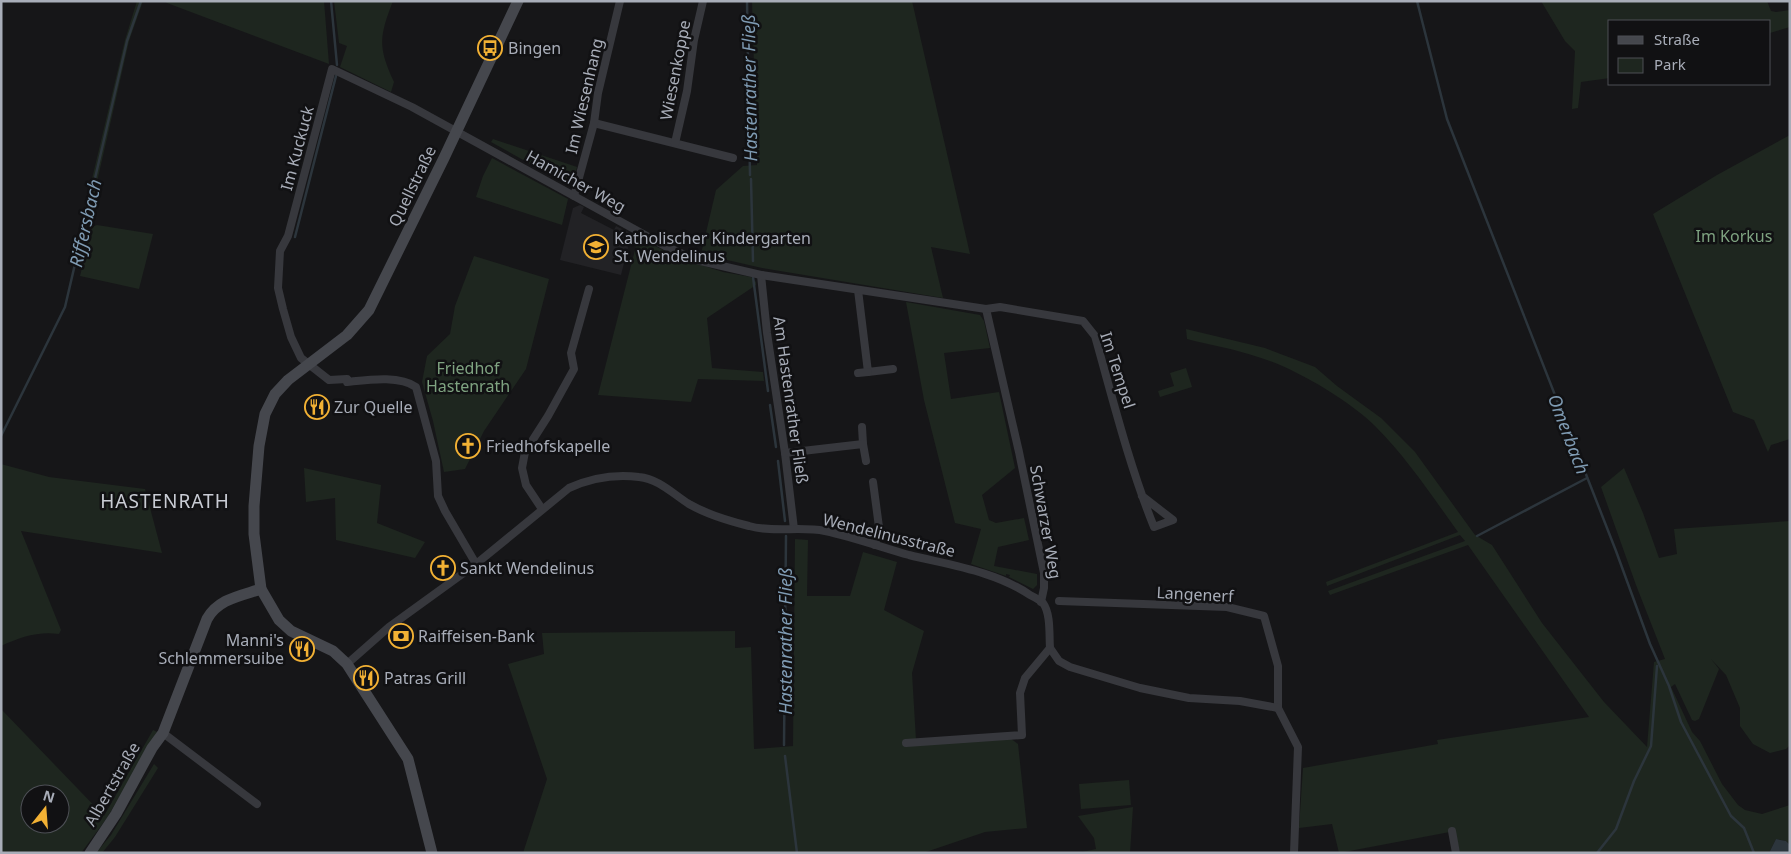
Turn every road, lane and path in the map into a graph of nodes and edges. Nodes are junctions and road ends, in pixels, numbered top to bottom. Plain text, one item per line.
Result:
1 (518, 1) edge
2 (620, 1) edge
3 (703, 1) edge
4 (594, 123) junction
5 (457, 131) junction
6 (675, 143) junction
7 (734, 158) dead end
8 (574, 196) junction
9 (761, 275) junction
10 (589, 289) dead end
11 (858, 290) junction
12 (986, 309) junction
13 (308, 365) junction
14 (893, 369) dead end
15 (868, 372) junction
16 (858, 374) dead end
17 (862, 427) dead end
18 (863, 444) junction
19 (785, 453) junction
20 (866, 460) dead end
21 (873, 482) dead end
22 (1142, 496) dead end
23 (542, 509) junction
24 (794, 529) junction
25 (875, 546) junction
26 (476, 564) junction
27 (261, 588) junction
28 (1059, 601) dead end
29 (1041, 602) junction
30 (1050, 648) junction
31 (347, 664) junction
32 (1278, 708) junction
33 (163, 733) junction
34 (906, 743) dead end
35 (257, 804) dead end
36 (1452, 832) dead end
37 (90, 853) edge
38 (432, 853) edge
39 (1294, 853) edge
40 (1456, 853) edge

1 - 5 main road, Quellstraße
2 - 4 street, Im Wiesenhang
3 - 6 street, Wiesenkoppe
4 - 6 street, Wiesenkoppe
4 - 8 street, Im Wiesenhang
5 - 8 street, Hamicher Weg
5 - 13 main road, Quellstraße
5 - 13 street, Im Kuckuck
6 - 7 street, Wiesenkoppe
8 - 9 street, Hamicher Weg
9 - 11 street, Hamicher Weg
9 - 19 street, Am Hastenrather Fließ
10 - 23 street
11 - 12 street, Hamicher Weg
11 - 15 street
12 - 22 street, Im Tempel
12 - 29 street, Schwarzer Weg
13 - 26 street
13 - 27 main road, Quellstraße
14 - 15 street
15 - 16 street
17 - 18 street
18 - 19 street
18 - 20 street
19 - 24 street, Am Hastenrather Fließ
21 - 25 street
23 - 24 street, Wendelinusstraße
23 - 26 street, Wendelinusstraße
24 - 25 street, Wendelinusstraße
25 - 29 street, Wendelinusstraße
26 - 31 street, Wendelinusstraße
27 - 31 main road
27 - 33 main road, Albertstraße
28 - 32 street, Langenerf
29 - 30 street, Schwarzer Weg
30 - 32 street
30 - 34 street
31 - 38 main road
32 - 39 street
33 - 35 street
33 - 37 main road, Albertstraße
36 - 40 street

